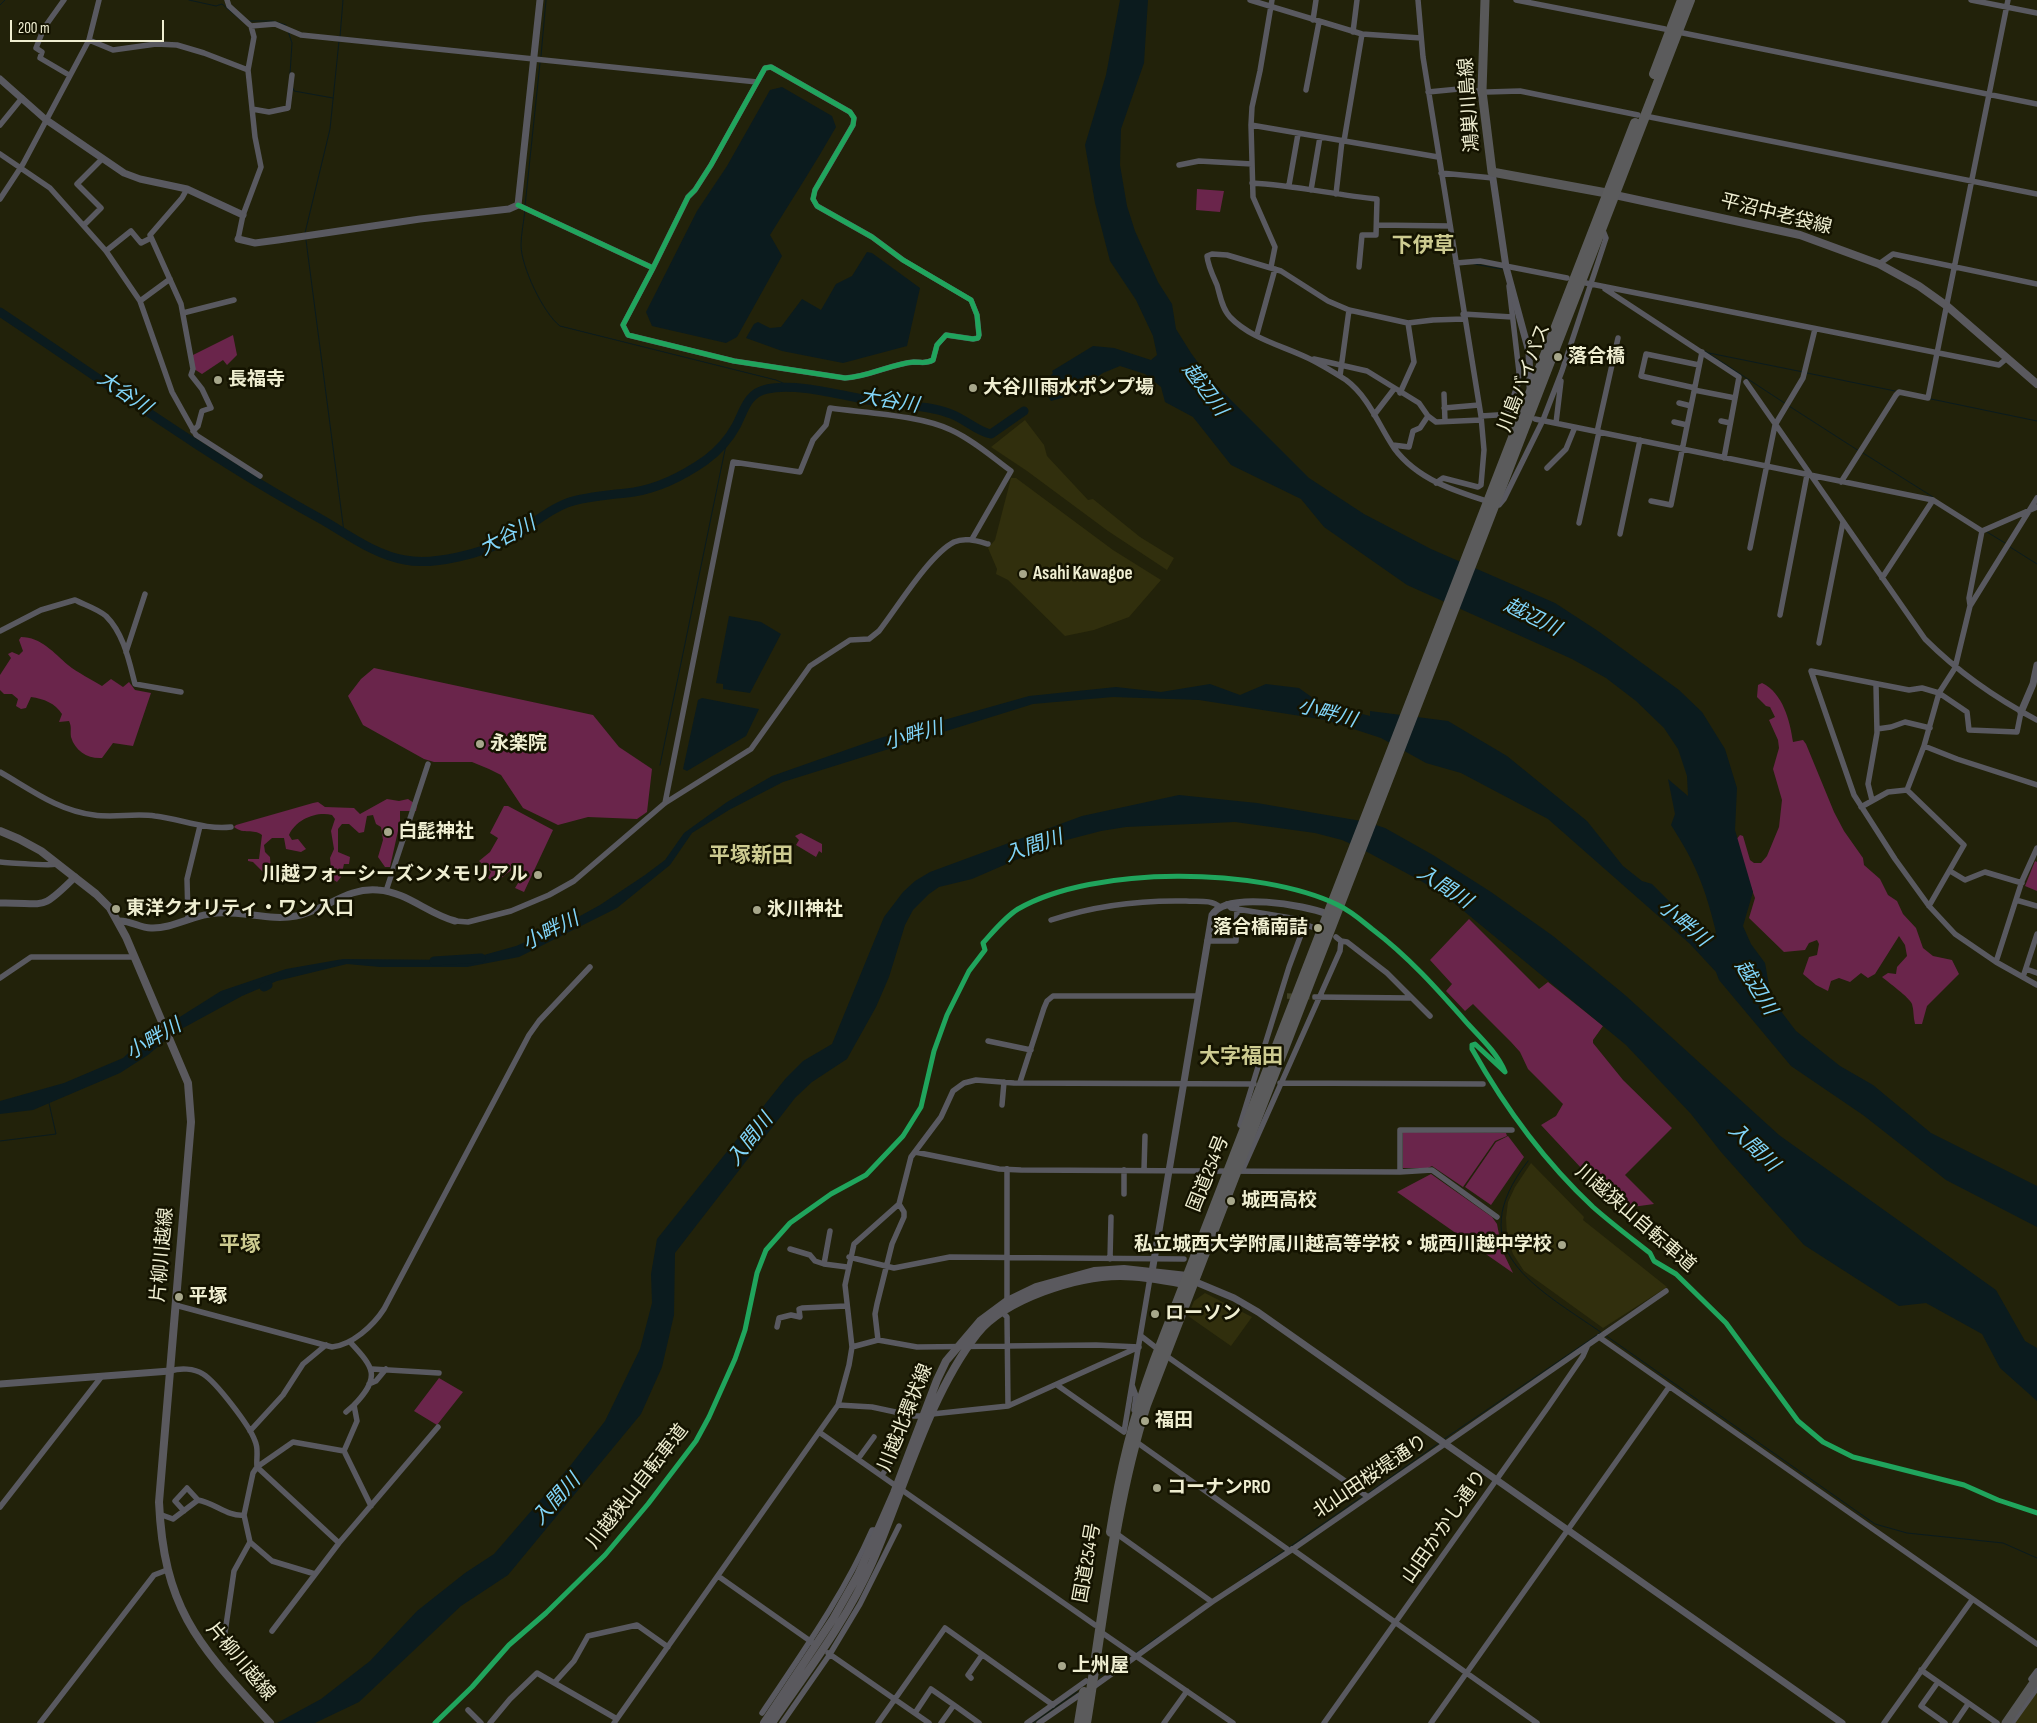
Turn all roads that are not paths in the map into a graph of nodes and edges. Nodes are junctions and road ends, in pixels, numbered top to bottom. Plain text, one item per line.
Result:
1 (64, 0) edge
2 (99, 0) edge
3 (227, 0) edge
4 (540, 0) edge
5 (1250, 0) edge
6 (1272, 0) edge
7 (1316, 0) edge
8 (1357, 0) edge
9 (1418, 0) edge
10 (1485, 0) edge
11 (1516, 0) edge
12 (1682, 0) edge
13 (1690, 0) edge
14 (1971, 0) edge
15 (2008, 0) edge
16 (2007, 7) junction
17 (1271, 8) junction
18 (2037, 13) edge
19 (1316, 21) junction
20 (251, 26) junction
21 (1353, 32) junction
22 (1674, 32) junction
23 (1362, 34) junction
24 (1421, 38) junction
25 (89, 40) junction
26 (534, 59) junction
27 (248, 70) junction
28 (69, 75) junction
29 (292, 75) dead end
30 (0, 79) edge
31 (757, 82) junction
32 (1306, 90) dead end
33 (1482, 91) junction
34 (1428, 92) junction
35 (1990, 94) junction
36 (22, 98) junction
37 (2037, 104) edge
38 (252, 110) junction
39 (1641, 115) junction
40 (45, 119) junction
41 (0, 125) edge
42 (1251, 125) junction
43 (1298, 134) junction
44 (1320, 137) junction
45 (1343, 141) junction
46 (0, 154) edge
47 (1438, 157) junction
48 (102, 159) junction
49 (1252, 164) junction
50 (1179, 165) dead end
51 (20, 168) junction
52 (1441, 173) junction
53 (1493, 175) junction
54 (1972, 181) junction
55 (1252, 183) junction
56 (1289, 184) junction
57 (187, 188) junction
58 (1311, 190) junction
59 (1336, 194) junction
60 (1611, 194) junction
61 (2037, 194) edge
62 (0, 199) edge
63 (518, 205) junction
64 (243, 215) junction
65 (84, 225) junction
66 (1377, 225) junction
67 (1450, 226) junction
68 (1602, 228) junction
69 (151, 238) junction
70 (238, 239) joint
71 (106, 251) junction
72 (1456, 264) junction
73 (1880, 264) junction
74 (1359, 267) dead end
75 (1506, 267) junction
76 (1956, 267) junction
77 (653, 268) junction
78 (1273, 268) junction
79 (1567, 278) dead end
80 (170, 279) junction
81 (1509, 283) junction
82 (1589, 283) junction
83 (2037, 284) edge
84 (1601, 286) junction
85 (234, 300) dead end
86 (140, 301) junction
87 (1947, 306) junction
88 (1349, 310) junction
89 (183, 312) junction
90 (1463, 317) junction
91 (1512, 317) junction
92 (1408, 323) junction
93 (1815, 328) junction
94 (1257, 334) junction
95 (1618, 338) dead end
96 (1702, 352) junction
97 (1937, 353) junction
98 (1309, 358) junction
99 (2007, 358) junction
100 (1340, 364) junction
101 (1699, 365) junction
102 (1562, 372) junction
103 (1340, 376) junction
104 (1746, 382) dead end
105 (2037, 384) edge
106 (1694, 389) junction
107 (1397, 391) junction
108 (1530, 392) junction
109 (1444, 394) dead end
110 (1735, 398) junction
111 (1679, 403) dead end
112 (1479, 404) junction
113 (1691, 406) junction
114 (1444, 408) junction
115 (1374, 415) junction
116 (1428, 416) junction
117 (1481, 418) junction
118 (1535, 419) dead end
119 (1543, 420) junction
120 (1721, 420) dead end
121 (1445, 421) junction
122 (1674, 422) dead end
123 (1556, 423) junction
124 (1730, 423) junction
125 (1687, 425) junction
126 (1775, 425) junction
127 (1575, 427) junction
128 (193, 431) junction
129 (1598, 432) junction
130 (1640, 440) junction
131 (1393, 446) junction
132 (1683, 450) junction
133 (1724, 458) junction
134 (1767, 467) junction
135 (1547, 468) dead end
136 (260, 476) dead end
137 (1810, 476) junction
138 (1841, 482) junction
139 (1436, 483) junction
140 (2037, 498) edge
141 (1933, 500) junction
142 (1651, 501) dead end
143 (1491, 505) junction
144 (2037, 507) edge
145 (2030, 510) junction
146 (1843, 522) junction
147 (1579, 524) dead end
148 (1982, 531) junction
149 (1620, 534) dead end
150 (972, 539) junction
151 (988, 544) dead end
152 (1750, 548) dead end
153 (1882, 578) junction
154 (144, 594) dead end
155 (1970, 605) junction
156 (1780, 616) dead end
157 (0, 631) edge
158 (1818, 643) dead end
159 (126, 652) junction
160 (2037, 665) edge
161 (1955, 668) junction
162 (1876, 685) junction
163 (181, 692) dead end
164 (1939, 693) junction
165 (2021, 712) junction
166 (2037, 720) edge
167 (1930, 728) junction
168 (1877, 729) junction
169 (1924, 746) junction
170 (428, 764) dead end
171 (1388, 769) joint
172 (0, 772) edge
173 (2037, 785) edge
174 (1907, 790) junction
175 (1872, 800) junction
176 (665, 803) junction
177 (1861, 807) junction
178 (200, 826) junction
179 (231, 827) dead end
180 (0, 832) edge
181 (2037, 848) edge
182 (0, 862) edge
183 (58, 864) junction
184 (1950, 871) junction
185 (74, 877) junction
186 (2022, 883) junction
187 (386, 891) junction
188 (2016, 900) junction
189 (0, 903) edge
190 (1223, 906) junction
191 (1929, 906) junction
192 (2037, 906) edge
193 (1237, 908) junction
194 (1331, 912) junction
195 (188, 918) junction
196 (1051, 920) dead end
197 (118, 921) junction
198 (455, 921) joint
199 (1305, 924) junction
200 (1312, 927) dead end
201 (2037, 934) edge
202 (1207, 941) junction
203 (135, 957) junction
204 (1996, 962) junction
205 (590, 967) dead end
206 (2026, 969) junction
207 (2037, 973) edge
208 (2023, 977) junction
209 (0, 978) edge
210 (2037, 985) edge
211 (1198, 996) junction
212 (1318, 997) junction
213 (1413, 998) junction
214 (1430, 1016) dead end
215 (988, 1041) dead end
216 (1031, 1050) junction
217 (1004, 1082) junction
218 (1020, 1082) junction
219 (1280, 1083) junction
220 (1182, 1084) junction
221 (1254, 1084) junction
222 (1484, 1084) dead end
223 (1002, 1105) dead end
224 (1246, 1128) junction
225 (1512, 1130) dead end
226 (1145, 1136) dead end
227 (915, 1152) junction
228 (1007, 1170) junction
229 (1124, 1170) junction
230 (1144, 1170) junction
231 (1168, 1171) junction
232 (1236, 1171) junction
233 (1400, 1172) junction
234 (1124, 1194) dead end
235 (898, 1204) junction
236 (1111, 1217) dead end
237 (1497, 1217) dead end
238 (830, 1231) dead end
239 (790, 1249) dead end
240 (850, 1257) junction
241 (1007, 1258) junction
242 (1154, 1258) junction
243 (1110, 1259) junction
244 (1184, 1259) dead end
245 (824, 1264) junction
246 (847, 1267) junction
247 (886, 1268) junction
248 (1151, 1275) junction
249 (1188, 1281) junction
250 (1666, 1291) dead end
251 (1007, 1302) junction
252 (175, 1305) junction
253 (846, 1306) junction
254 (1003, 1313) junction
255 (777, 1327) dead end
256 (1140, 1336) junction
257 (1599, 1337) junction
258 (878, 1340) junction
259 (350, 1342) junction
260 (326, 1345) junction
261 (958, 1345) junction
262 (852, 1346) junction
263 (969, 1346) junction
264 (1008, 1346) junction
265 (1587, 1346) junction
266 (1139, 1347) junction
267 (1162, 1352) junction
268 (372, 1369) junction
269 (386, 1370) junction
270 (170, 1371) junction
271 (439, 1373) dead end
272 (102, 1376) junction
273 (1131, 1383) junction
274 (0, 1384) edge
275 (369, 1384) junction
276 (1058, 1385) junction
277 (1669, 1387) junction
278 (354, 1405) junction
279 (838, 1405) junction
280 (1008, 1406) junction
281 (346, 1412) dead end
282 (932, 1414) junction
283 (1135, 1415) junction
284 (923, 1416) junction
285 (438, 1427) dead end
286 (250, 1431) junction
287 (819, 1432) junction
288 (874, 1437) dead end
289 (1134, 1441) junction
290 (1446, 1444) junction
291 (344, 1451) junction
292 (896, 1455) dead end
293 (858, 1459) junction
294 (257, 1467) junction
295 (882, 1476) junction
296 (1496, 1479) junction
297 (899, 1488) junction
298 (1368, 1497) junction
299 (198, 1500) junction
300 (372, 1506) junction
301 (0, 1507) edge
302 (184, 1511) junction
303 (159, 1514) junction
304 (244, 1515) junction
305 (899, 1526) dead end
306 (878, 1530) junction
307 (1568, 1530) junction
308 (1117, 1534) junction
309 (883, 1537) junction
310 (891, 1541) junction
311 (250, 1542) junction
312 (339, 1543) junction
313 (1291, 1550) junction
314 (167, 1570) junction
315 (315, 1574) junction
316 (718, 1576) junction
317 (1972, 1600) junction
318 (1212, 1602) junction
319 (1396, 1622) junction
320 (1098, 1628) junction
321 (272, 1631) dead end
322 (812, 1642) junction
323 (2037, 1644) edge
324 (223, 1646) dead end
325 (668, 1647) junction
326 (829, 1653) junction
327 (982, 1654) junction
328 (1137, 1656) junction
329 (1921, 1670) junction
330 (2037, 1671) edge
331 (1467, 1673) junction
332 (971, 1678) dead end
333 (2037, 1678) edge
334 (555, 1682) junction
335 (1938, 1682) junction
336 (1087, 1687) junction
337 (2037, 1688) edge
338 (1186, 1691) junction
339 (895, 1700) junction
340 (1052, 1704) junction
341 (1968, 1704) junction
342 (954, 1705) junction
343 (468, 1710) dead end
344 (762, 1713) dead end
345 (915, 1713) junction
346 (616, 1721) edge
347 (40, 1723) edge
348 (270, 1723) edge
349 (481, 1723) edge
350 (490, 1723) edge
351 (764, 1723) edge
352 (772, 1723) edge
353 (782, 1723) edge
354 (878, 1723) edge
355 (929, 1723) edge
356 (942, 1723) edge
357 (978, 1723) edge
358 (1026, 1723) edge
359 (1039, 1723) edge
360 (1079, 1723) edge
361 (1086, 1723) edge
362 (1164, 1723) edge
363 (1233, 1723) edge
364 (1324, 1723) edge
365 (1431, 1723) edge
366 (1538, 1723) edge
367 (1842, 1723) edge
368 (1884, 1723) edge
369 (1945, 1723) edge
370 (1955, 1723) edge
371 (1997, 1723) edge
372 (2004, 1723) edge
373 (2012, 1723) edge

1 - 28 street
2 - 25 street
3 - 20 street
4 - 26 street
5 - 17 street
6 - 17 street
7 - 19 street
8 - 21 street
9 - 24 street
10 - 33 main road, 鴻巣川島線
11 - 22 street
12 - 22 highway, 川島バイパス
13 - 22 highway, 川島バイパス
14 - 16 street
15 - 16 street
16 - 18 street
16 - 35 street
17 - 19 street
17 - 42 street
19 - 21 street
19 - 32 street
20 - 26 street
20 - 27 street
21 - 23 street
22 - 35 street
22 - 39 highway, 川島バイパス
23 - 24 street
23 - 45 street
24 - 34 street
25 - 27 street
25 - 28 street
26 - 31 street
26 - 63 street
27 - 38 street
28 - 40 street
29 - 38 street
30 - 36 street
31 - 77 street
31 - 77 street
33 - 34 street
33 - 39 street
33 - 53 main road, 鴻巣川島線
34 - 47 street
35 - 37 street
35 - 54 street
36 - 40 street
36 - 41 street
38 - 64 street
39 - 54 street
39 - 60 highway, 川島バイパス
40 - 48 street
40 - 51 street
42 - 43 street
42 - 49 street
43 - 44 street
43 - 56 street
44 - 45 street
44 - 58 street
45 - 47 street
45 - 59 street
46 - 51 street
47 - 52 street
48 - 57 street
48 - 65 street
49 - 50 street
49 - 55 street
51 - 62 street
51 - 65 street
52 - 53 street
52 - 67 street
53 - 60 main road, 鴻巣川島線
53 - 75 street
54 - 61 street
54 - 76 street
55 - 56 street
55 - 78 street
56 - 58 street
57 - 64 street
57 - 69 street
58 - 59 street
59 - 66 street
60 - 68 highway, 川島バイパス
60 - 73 main road, 平沼中老袋線
60 - 108 highway, 川島バイパス
63 - 70 street
63 - 77 street
64 - 70 street
65 - 71 street
66 - 67 street
66 - 74 street
67 - 72 street
68 - 82 street
68 - 143 highway, 川島バイパス
69 - 71 street
69 - 80 street
71 - 86 street
72 - 75 street
72 - 90 street
73 - 76 street
73 - 87 main road, 平沼中老袋線
75 - 79 street
75 - 81 street
76 - 83 street
76 - 87 street
78 - 88 street
78 - 94 street
78 - 94 street
80 - 86 street
80 - 89 street
81 - 91 street
81 - 108 street
82 - 84 street
82 - 102 street
84 - 93 street
84 - 96 street
85 - 89 street
86 - 128 street
87 - 97 street
87 - 99 main road, 平沼中老袋線
88 - 92 street
88 - 100 street
89 - 128 street
90 - 91 street
90 - 92 street
90 - 112 street
91 - 117 street
92 - 107 street
93 - 97 street
93 - 126 street
94 - 98 street
95 - 129 street
96 - 101 street
96 - 110 street
97 - 99 street
97 - 138 street
98 - 100 street
98 - 103 street
99 - 105 main road, 平沼中老袋線
100 - 103 street
100 - 107 street
101 - 106 street
101 - 106 street
102 - 119 street
102 - 123 street
103 - 115 street
104 - 126 street
106 - 110 street
106 - 113 street
107 - 115 street
107 - 116 street
108 - 143 highway, 川島バイパス
109 - 114 street
110 - 124 street
111 - 113 street
112 - 114 street
112 - 117 street
113 - 125 street
114 - 121 street
115 - 131 street
116 - 121 street
116 - 131 street
117 - 121 street
117 - 139 street
118 - 119 street
119 - 123 street
119 - 143 street
120 - 124 street
122 - 125 street
123 - 127 street
124 - 133 street
125 - 132 street
126 - 134 street
126 - 137 street
127 - 129 street
127 - 135 street
128 - 136 street
129 - 130 street
129 - 147 street
130 - 132 street
130 - 149 street
131 - 139 street
132 - 133 street
132 - 142 street
133 - 134 street
134 - 137 street
134 - 152 street
137 - 138 street
137 - 146 street
137 - 156 street
138 - 141 street
139 - 143 street
140 - 145 street
141 - 148 street
141 - 153 street
143 - 171 highway, 川島バイパス
144 - 145 street
145 - 148 street
145 - 155 street
146 - 153 street
146 - 158 street
148 - 155 street
150 - 151 street
150 - 176 street
150 - 176 street
153 - 161 street
154 - 159 street
155 - 161 street
157 - 159 street
159 - 163 street
160 - 165 street
161 - 164 street
161 - 165 street
162 - 164 street
162 - 168 street
162 - 177 street
164 - 165 street
164 - 167 street
165 - 166 street
167 - 168 street
167 - 169 street
168 - 175 street
169 - 173 street
169 - 174 street
170 - 187 street
171 - 194 highway, 国道254号
172 - 178 street
174 - 175 street
174 - 184 street
175 - 177 street
176 - 198 street
177 - 191 street
178 - 179 street
178 - 195 street
180 - 183 main road, 片柳川越線
181 - 186 street
182 - 183 street
183 - 185 main road, 片柳川越線
184 - 186 street
184 - 191 street
185 - 189 street
185 - 197 main road, 片柳川越線
186 - 188 street
187 - 195 street
187 - 198 street
188 - 192 street
188 - 204 street
190 - 193 street
190 - 194 street
190 - 196 street
190 - 202 street
191 - 204 street
193 - 199 street
193 - 202 street
194 - 224 highway, 国道254号
194 - 232 highway, 国道254号
195 - 197 street
197 - 203 main road, 片柳川越線
199 - 200 street
199 - 221 street
201 - 206 street
202 - 211 street
203 - 209 street
203 - 252 main road, 片柳川越線
204 - 208 street
205 - 259 street
206 - 207 street
206 - 208 street
208 - 210 street
211 - 216 street
211 - 220 street
212 - 213 street
212 - 213 street
212 - 219 street
213 - 214 street
215 - 216 street
216 - 218 street
217 - 218 street
217 - 223 street
217 - 227 street
218 - 220 street
219 - 222 street
219 - 232 street
220 - 221 street
220 - 231 street
221 - 224 street
224 - 232 highway, 国道254号
225 - 233 street
226 - 230 street
227 - 228 street
227 - 235 street
228 - 229 street
228 - 241 street
229 - 230 street
229 - 234 street
230 - 231 street
231 - 232 street
231 - 242 street
232 - 233 street
232 - 249 highway, 国道254号
233 - 237 street
235 - 240 street
235 - 247 street
236 - 243 street
238 - 245 street
239 - 245 street
240 - 246 street
240 - 247 street
241 - 243 street
241 - 247 street
241 - 251 street
242 - 243 street
242 - 244 street
242 - 248 street
245 - 246 street
246 - 253 street
247 - 258 street
248 - 249 main road, 川越北環状線
248 - 251 main road, 川越北環状線
248 - 254 main road, 川越北環状線
248 - 256 street
249 - 267 highway, 国道254号
249 - 290 street
250 - 257 street, 北山田桜堤通り
251 - 261 main road, 川越北環状線
252 - 260 street
252 - 270 main road, 片柳川越線
253 - 255 street
253 - 262 street
254 - 263 main road, 川越北環状線
254 - 264 street
256 - 266 street
256 - 267 street
257 - 265 street, 北山田桜堤通り
257 - 277 street
258 - 261 street
258 - 262 street
259 - 260 street
259 - 268 street
260 - 286 street
261 - 263 street
261 - 284 main road, 川越北環状線
262 - 279 street
263 - 264 street
263 - 282 main road, 川越北環状線
264 - 266 street
264 - 280 street
265 - 290 street, 北山田桜堤通り
265 - 296 street, 山田かかし通り
266 - 273 street
266 - 276 street
267 - 283 highway, 国道254号
267 - 289 highway, 国道254号
267 - 298 street
268 - 269 street
268 - 275 street
269 - 271 street
269 - 275 street
270 - 272 street
270 - 286 street
270 - 303 main road, 片柳川越線
272 - 274 street
272 - 301 street
273 - 276 street
273 - 283 street
275 - 278 street
276 - 280 street
277 - 307 street
277 - 317 street
278 - 281 street
278 - 291 street
279 - 284 street
279 - 287 street
280 - 282 street
282 - 297 main road, 川越北環状線
283 - 320 highway, 国道254号
284 - 297 main road, 川越北環状線
285 - 300 street
286 - 294 street
287 - 293 street
287 - 316 street
288 - 293 street
289 - 308 highway, 国道254号
289 - 313 street
290 - 296 street
290 - 298 street, 北山田桜堤通り
291 - 294 street
291 - 300 street
292 - 295 street
293 - 295 street
294 - 304 street
294 - 312 street
295 - 297 street
296 - 307 street
296 - 319 street, 山田かかし通り
297 - 306 main road, 川越北環状線
297 - 309 main road, 川越北環状線
297 - 320 street
298 - 313 street, 北山田桜堤通り
299 - 302 street
299 - 302 street
299 - 304 street
300 - 312 street
302 - 303 street
303 - 314 main road, 片柳川越線
304 - 311 street
305 - 310 street
306 - 322 street
306 - 351 main road, 川越北環状線
307 - 331 street
307 - 367 street
308 - 318 street
308 - 320 highway, 国道254号
309 - 310 street
309 - 352 main road, 川越北環状線
310 - 326 street
311 - 315 street
311 - 324 street
312 - 315 street
313 - 318 street, 北山田桜堤通り
313 - 319 street
314 - 347 street
314 - 348 main road, 片柳川越線
315 - 321 street
316 - 322 street
316 - 325 street
317 - 323 street
317 - 329 street
318 - 328 street, 北山田桜堤通り
319 - 331 street
319 - 364 street, 山田かかし通り
320 - 328 street
320 - 336 highway, 国道254号
322 - 344 street
325 - 334 street
325 - 346 street
326 - 339 street
326 - 353 street
327 - 332 street
327 - 339 street
327 - 340 street
328 - 336 street, 北山田桜堤通り
328 - 338 street
329 - 335 street
329 - 368 street
330 - 372 street
331 - 365 street
331 - 366 street
333 - 372 main road
334 - 346 street
334 - 350 street
335 - 341 street
335 - 369 street
336 - 340 street
336 - 359 street
336 - 360 highway, 国道254号
336 - 361 highway, 国道254号
337 - 373 street
338 - 362 street
338 - 363 street
339 - 345 street
339 - 354 street
340 - 358 street
341 - 370 street
341 - 371 street
342 - 345 street
342 - 356 street
342 - 357 street
343 - 349 street
345 - 355 street

